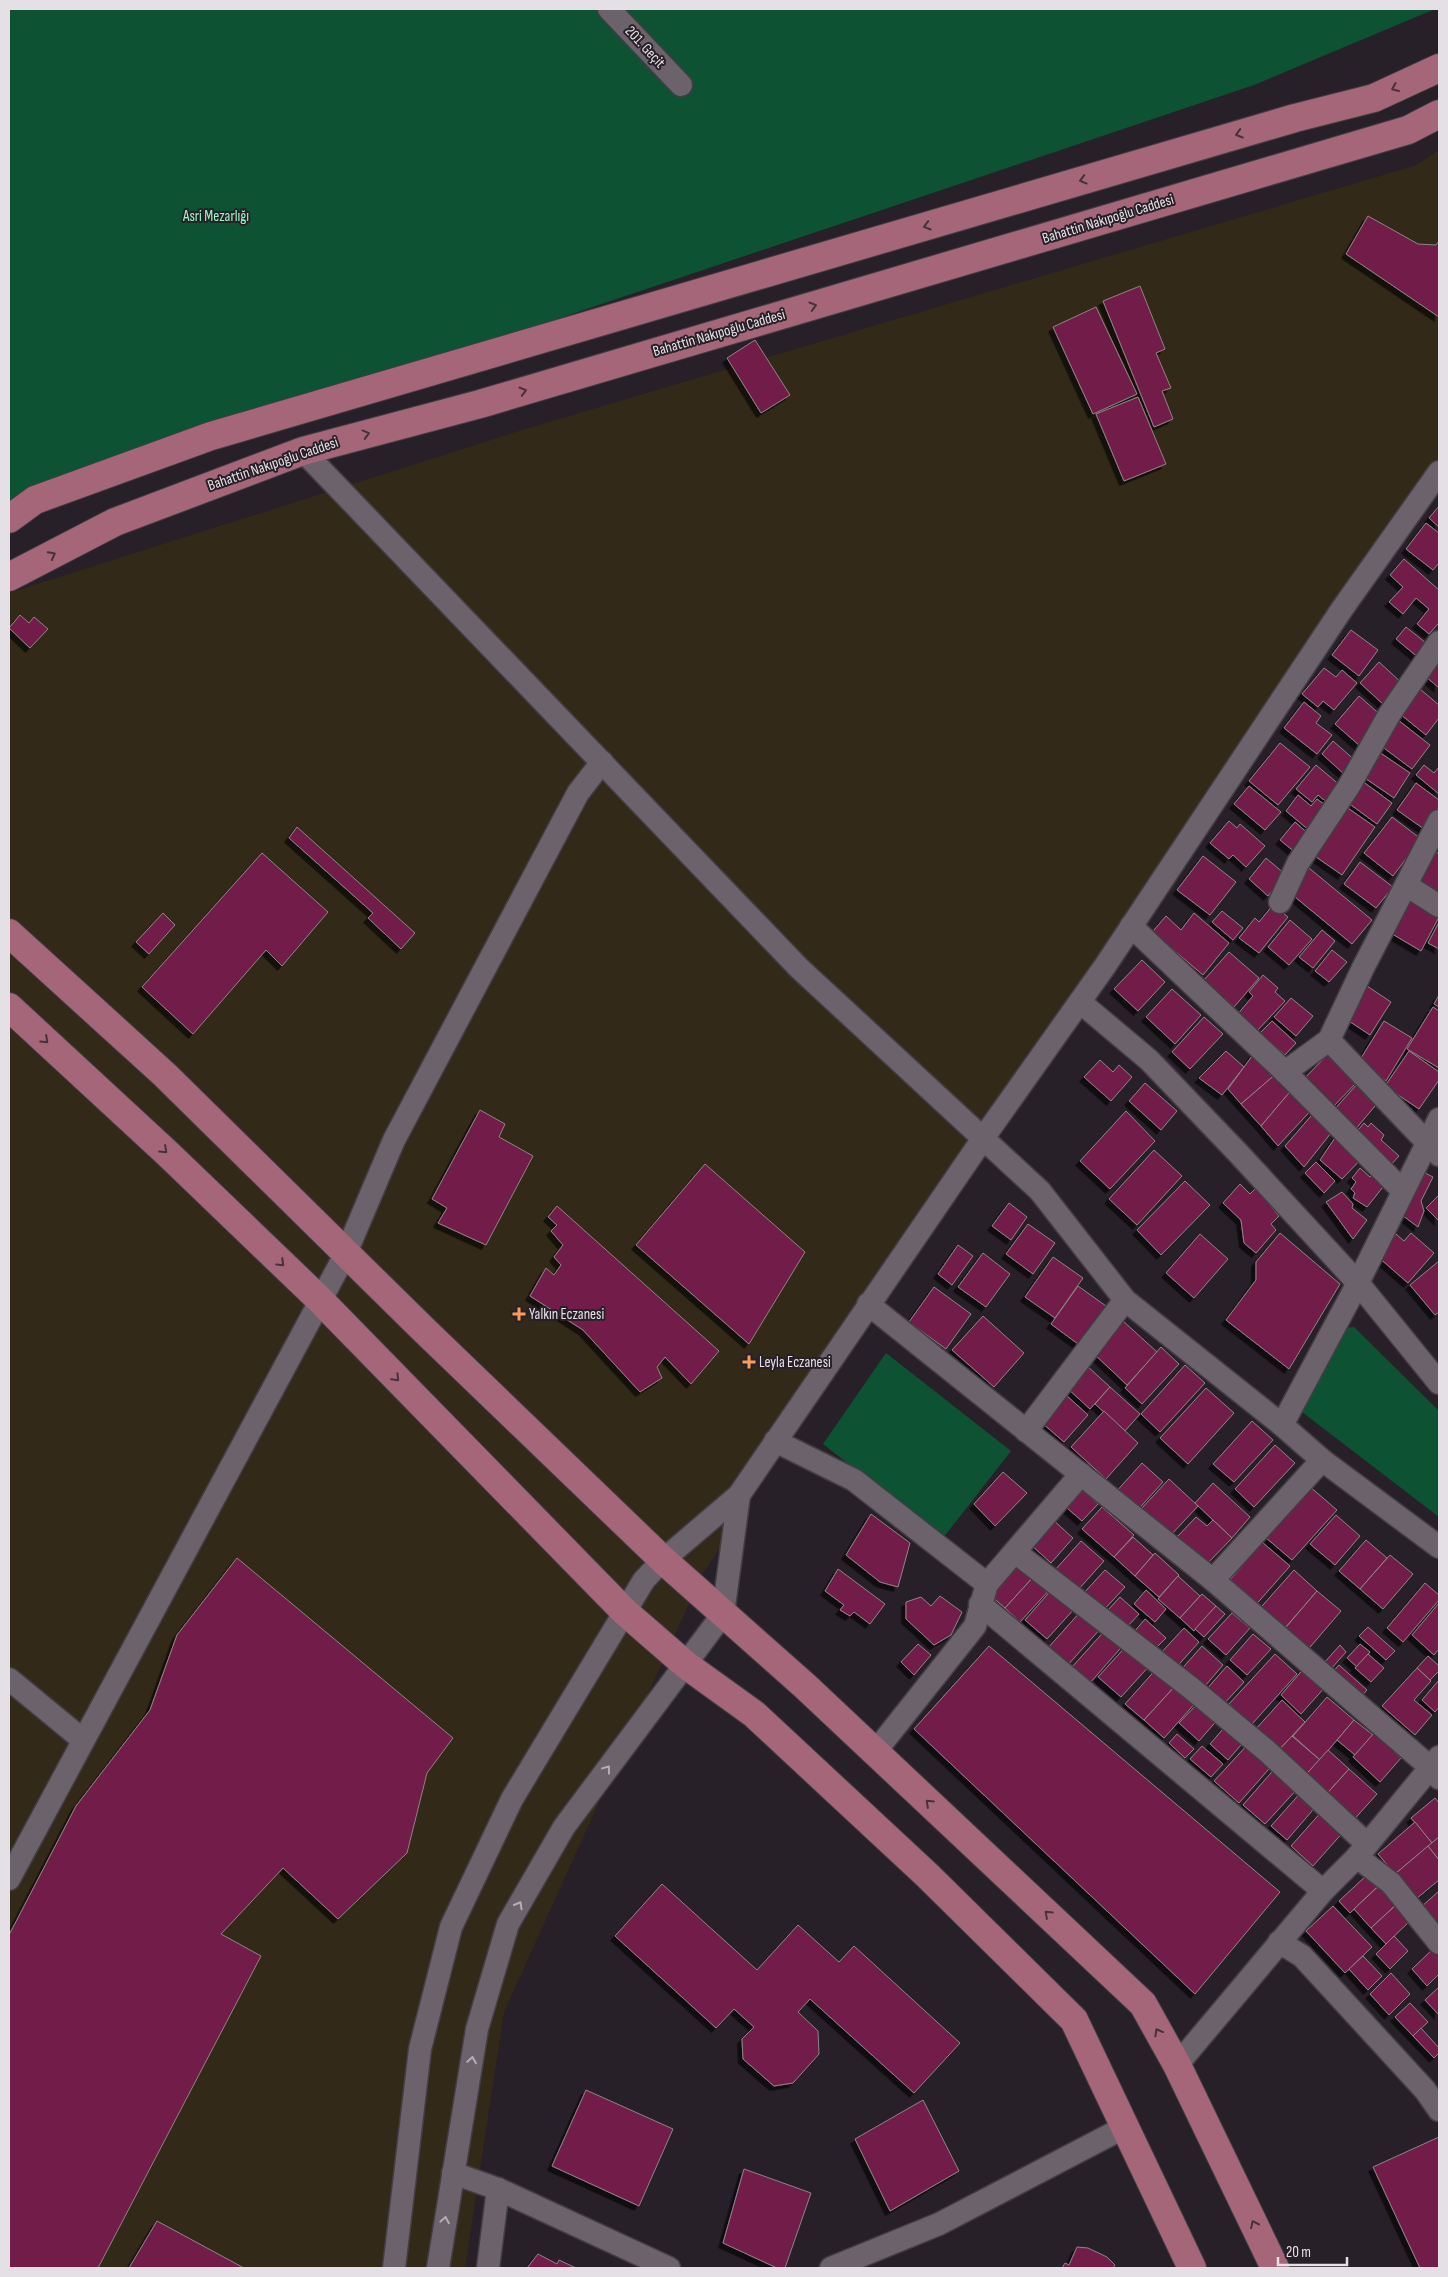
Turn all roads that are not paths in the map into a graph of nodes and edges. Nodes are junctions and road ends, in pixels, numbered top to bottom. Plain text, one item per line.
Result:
1 (609, 9) edge
2 (1439, 68) edge
3 (681, 84) dead end
4 (1439, 114) edge
5 (303, 451) junction
6 (1439, 472) edge
7 (9, 519) edge
8 (9, 577) edge
9 (1439, 642) edge
10 (602, 762) junction
11 (1439, 821) edge
12 (1406, 885) junction
13 (1280, 902) dead end
14 (1439, 906) edge
15 (1131, 926) junction
16 (9, 933) edge
17 (1080, 1002) junction
18 (9, 1007) edge
19 (1329, 1040) junction
20 (1285, 1072) junction
21 (1439, 1119) edge
22 (984, 1137) junction
23 (1434, 1148) edge
24 (1403, 1191) junction
25 (346, 1253) junction
26 (1358, 1284) junction
27 (320, 1300) junction
28 (1125, 1300) junction
29 (868, 1304) junction
30 (1439, 1383) edge
31 (1282, 1424) junction
32 (1026, 1431) junction
33 (775, 1441) junction
34 (1322, 1460) junction
35 (1081, 1474) junction
36 (739, 1495) junction
37 (1415, 1531) junction
38 (1439, 1547) edge
39 (1015, 1552) junction
40 (663, 1560) junction
41 (1439, 1560) edge
42 (1212, 1580) junction
43 (984, 1594) junction
44 (625, 1612) junction
45 (723, 1614) junction
46 (686, 1665) junction
47 (9, 1679) edge
48 (84, 1740) junction
49 (875, 1752) junction
50 (1436, 1767) edge
51 (1362, 1850) junction
52 (9, 1879) edge
53 (1323, 1891) junction
54 (1279, 1942) junction
55 (1439, 1942) edge
56 (1177, 2065) junction
57 (1439, 2110) edge
58 (1125, 2126) junction
59 (453, 2173) junction
60 (498, 2189) junction
61 (394, 2268) edge
62 (438, 2268) edge
63 (488, 2268) edge
64 (669, 2268) edge
65 (831, 2268) edge
66 (1192, 2268) edge
67 (1275, 2268) edge

1 - 3 street, 201. Geçit
2 -> 7 main road
5 -> 4 main road, Bahattin Nakıpoğlu Caddesi
8 -> 5 main road, Bahattin Nakıpoğlu Caddesi
5 - 10 street
6 - 15 street
9 - 13 street
10 - 22 street
10 - 25 street
11 - 12 street
12 - 14 street
12 - 19 street
15 - 17 street
15 - 20 street
16 - 25 main road
17 - 22 street
17 - 26 street
18 -> 27 main road
19 - 20 street
19 - 23 street
20 - 24 street
21 - 23 street
22 - 28 street
22 - 29 street
23 - 24 street
24 - 26 street
25 - 27 street
25 - 40 main road
26 - 30 street
26 - 31 street
27 -> 44 main road
27 - 48 street
28 - 31 street
28 - 32 street
29 - 32 street
29 - 33 street
31 - 34 street
32 - 35 street
33 - 36 street
33 - 43 street
34 - 37 street
34 - 42 street
35 - 39 street
35 - 42 street
36 - 40 street
36 - 45 street
37 - 38 street
37 - 41 street
39 - 43 street
39 - 51 street
40 - 44 street
40 - 45 main road
42 - 50 street
43 - 49 street
43 - 53 street
44 - 46 main road
44 - 61 street
45 - 46 street
45 - 49 main road
46 - 58 main road
59 -> 46 street
47 - 48 street
48 - 52 street
56 -> 49 main road
50 - 51 street
51 - 53 street
51 - 55 street
53 - 54 street
54 - 56 street
54 - 57 street
67 -> 56 main road
58 - 65 street
58 - 66 main road
59 - 60 street
62 -> 59 street
60 - 63 street
60 - 64 street

